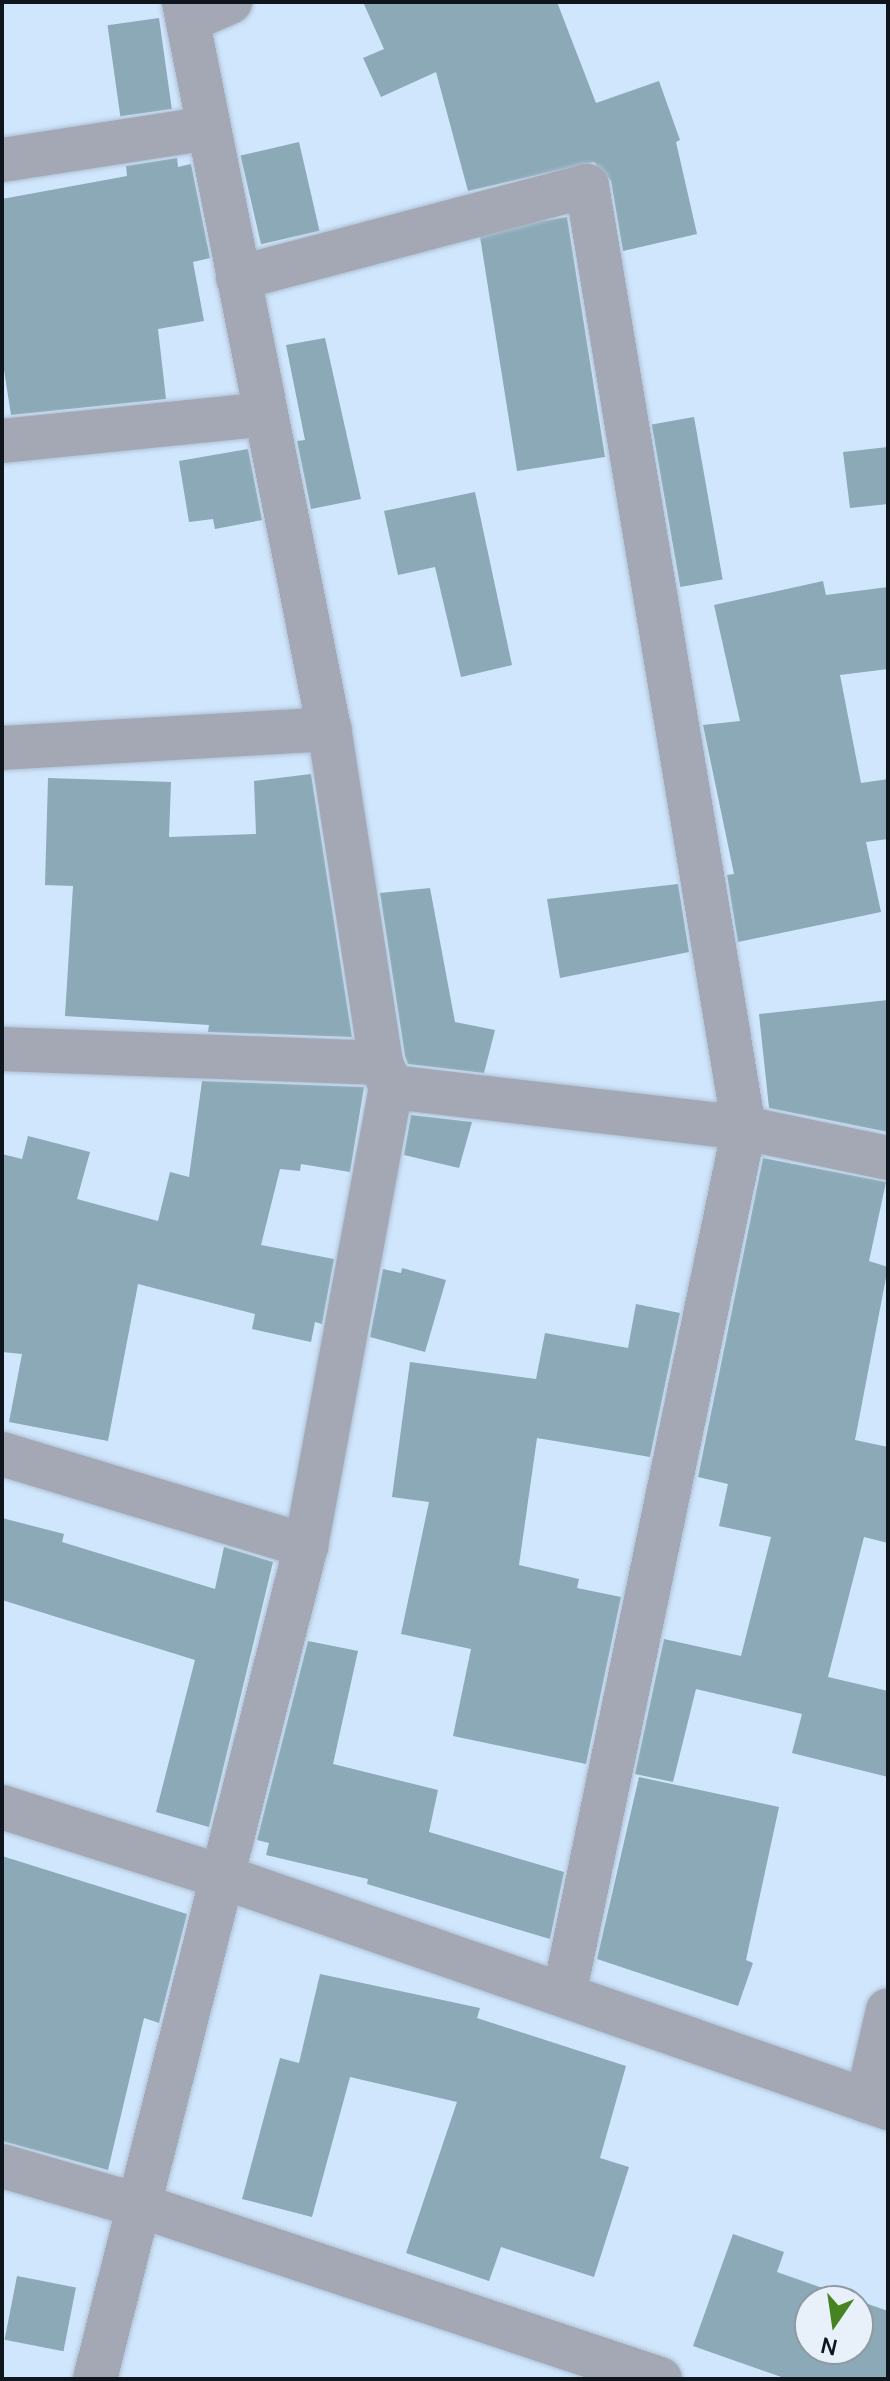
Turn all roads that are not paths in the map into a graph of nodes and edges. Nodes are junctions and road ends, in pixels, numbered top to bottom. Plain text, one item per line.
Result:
1 (230, 2) edge
2 (187, 11) edge
3 (209, 128) junction
4 (2, 160) edge
5 (238, 278) junction
6 (266, 414) junction
7 (2, 441) edge
8 (329, 729) junction
9 (2, 748) edge
10 (2, 1049) edge
11 (386, 1075) junction
12 (744, 1128) junction
13 (888, 1158) edge
14 (2, 1454) edge
15 (306, 1546) junction
16 (2, 1807) edge
17 (223, 1877) junction
18 (564, 1995) junction
19 (888, 2010) edge
20 (878, 2105) edge
21 (2, 2166) edge
22 (141, 2206) junction
23 (95, 2379) edge
24 (660, 2379) edge

1 - 2 street
2 - 3 street
3 - 4 street
3 - 5 street
5 - 6 street
5 - 12 street
6 - 7 street
6 - 8 street
8 - 9 street
8 - 11 street
10 - 11 street
11 - 12 street
11 - 15 street
12 - 13 street
12 - 18 street
14 - 15 street
15 - 17 street
16 - 17 street
17 - 18 street
17 - 22 street
18 - 20 street
19 - 20 street
21 - 22 street
22 - 23 street
22 - 24 street

